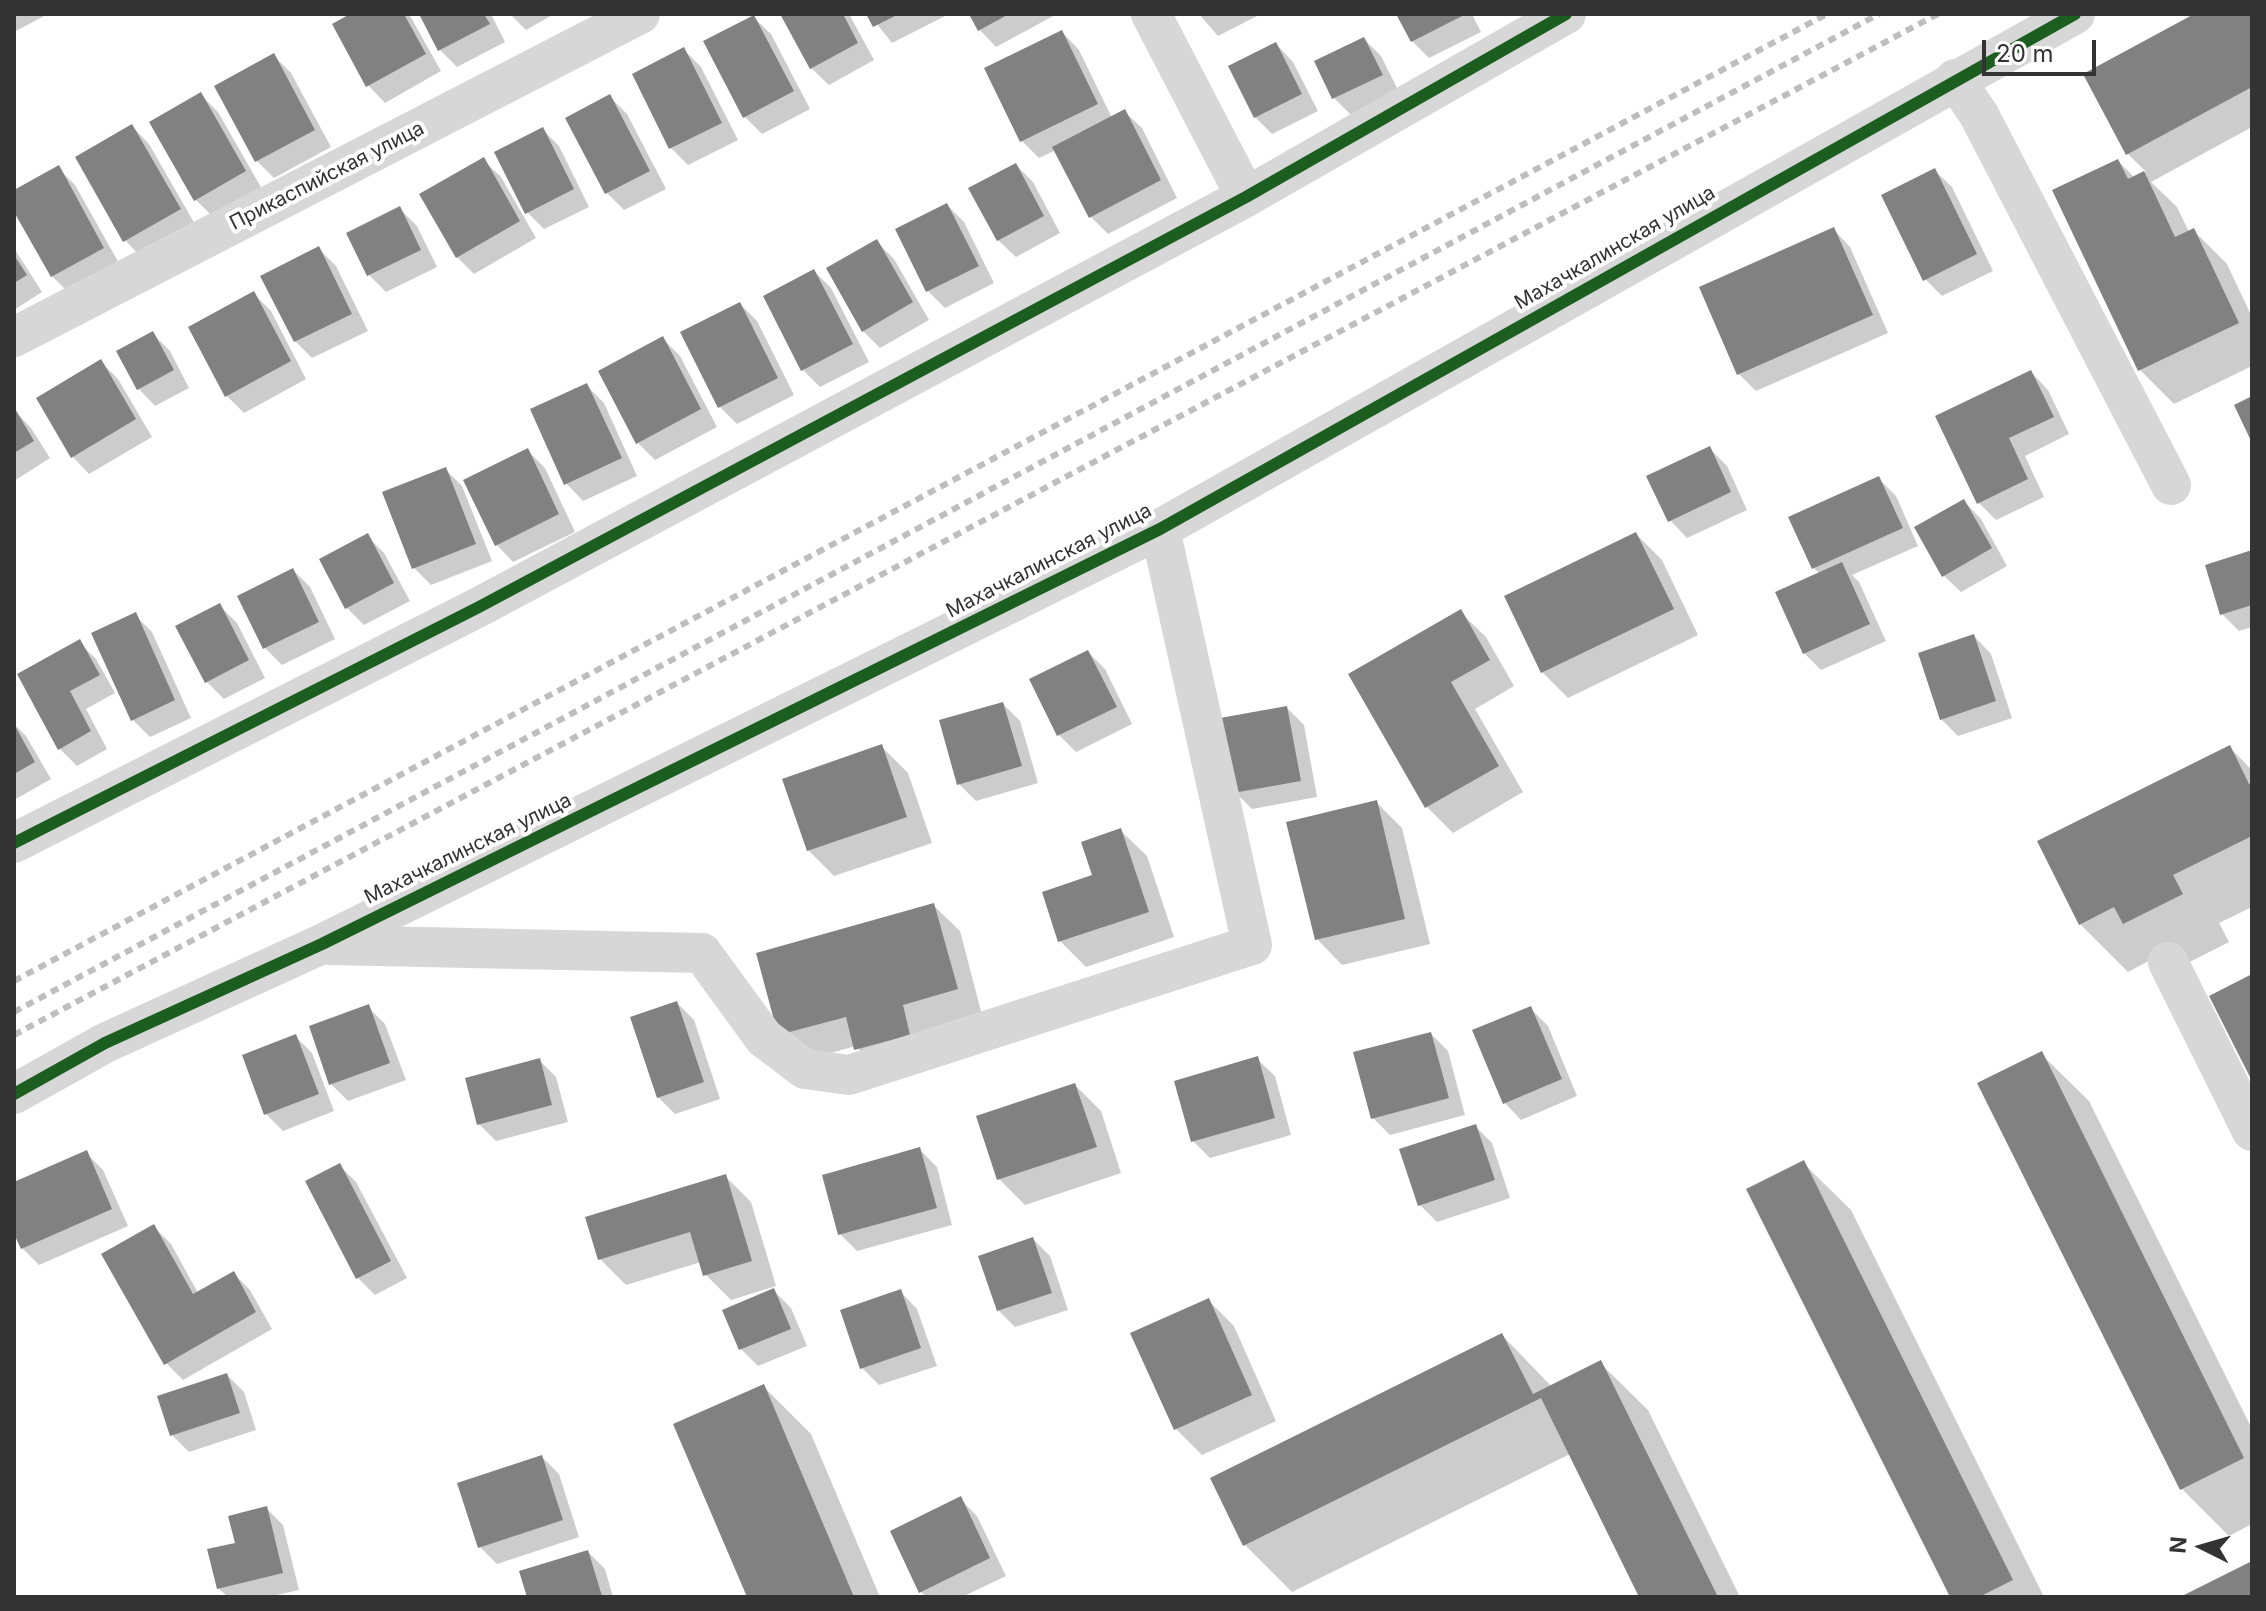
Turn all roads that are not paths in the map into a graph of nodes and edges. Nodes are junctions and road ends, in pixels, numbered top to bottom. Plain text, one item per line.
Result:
1 (640, 14) edge
2 (1151, 14) edge
3 (1566, 14) edge
4 (2075, 14) edge
5 (1955, 79) junction
6 (1246, 197) junction
7 (14, 337) edge
8 (2171, 485) dead end
9 (1160, 529) junction
10 (14, 843) edge
11 (322, 944) junction
12 (2168, 962) dead end
13 (14, 1094) edge
14 (2252, 1131) edge

1 - 7 street, Прикаспийская улица
2 - 6 street
3 - 6 street
4 - 5 street, Махачкалинская улица
5 - 8 street
5 - 9 street, Махачкалинская улица
6 - 10 street
9 - 11 street, Махачкалинская улица
9 - 11 street
11 - 13 street, Махачкалинская улица
12 - 14 street

